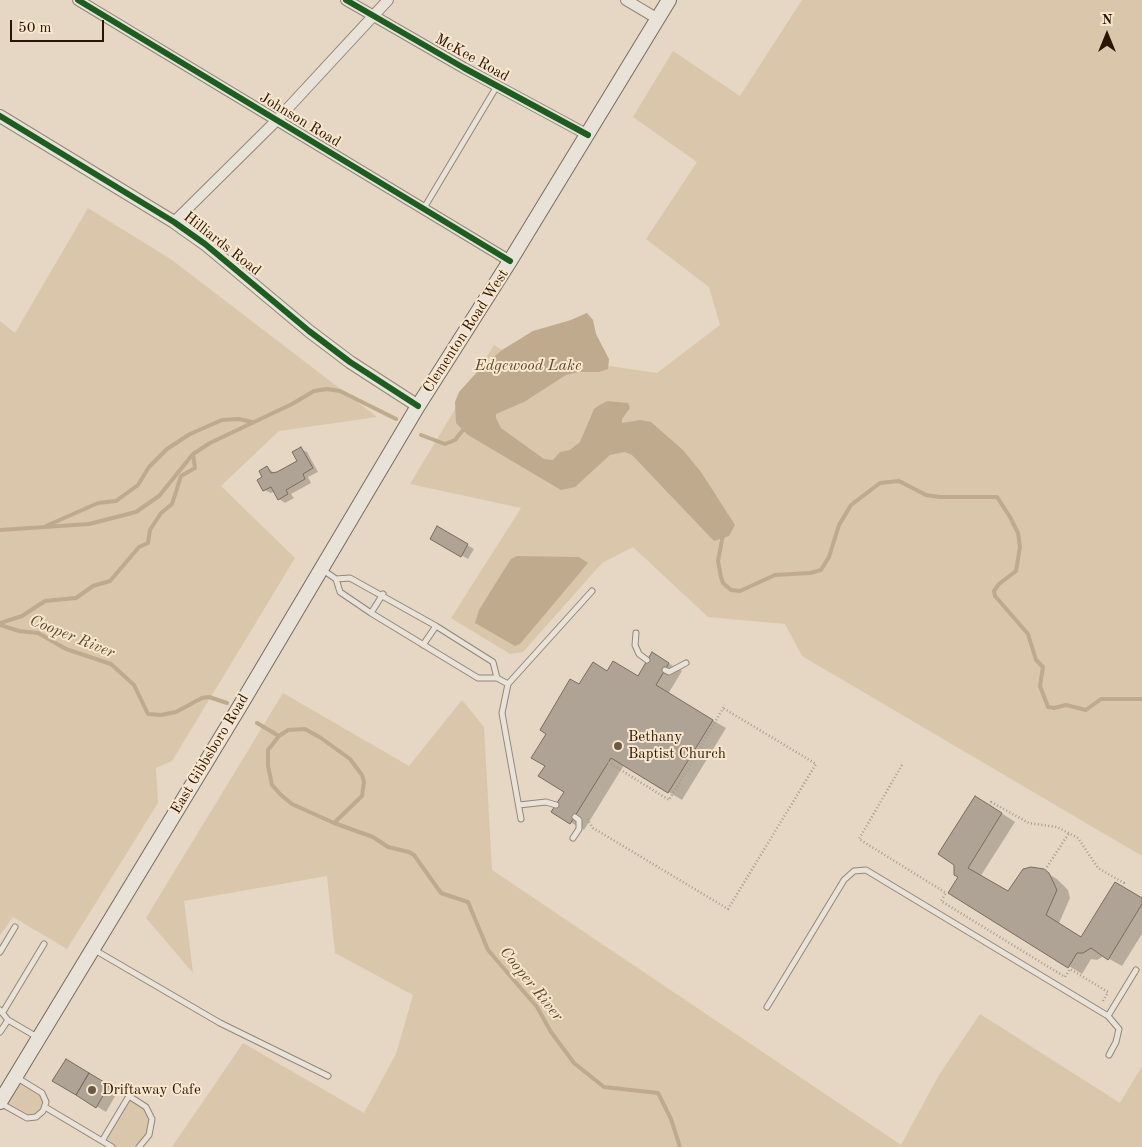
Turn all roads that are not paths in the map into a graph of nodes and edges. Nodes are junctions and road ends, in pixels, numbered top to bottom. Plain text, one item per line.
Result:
1 (78, 0) edge
2 (346, 0) edge
3 (388, 0) edge
4 (626, 0) edge
5 (669, 0) edge
6 (373, 17) junction
7 (658, 19) junction
8 (497, 86) junction
9 (0, 116) edge
10 (276, 121) junction
11 (588, 135) junction
12 (423, 209) junction
13 (174, 222) junction
14 (510, 261) junction
15 (418, 406) junction
16 (320, 568) junction
17 (336, 579) junction
18 (592, 591) dead end
19 (383, 594) junction
20 (371, 613) junction
21 (436, 626) junction
22 (636, 633) dead end
23 (423, 645) junction
24 (647, 660) dead end
25 (686, 663) dead end
26 (665, 670) dead end
27 (497, 678) junction
28 (508, 684) junction
29 (519, 805) junction
30 (556, 805) dead end
31 (575, 817) dead end
32 (521, 819) dead end
33 (573, 838) dead end
34 (15, 927) dead end
35 (44, 944) dead end
36 (92, 949) junction
37 (0, 952) edge
38 (1136, 970) dead end
39 (768, 1007) dead end
40 (2, 1011) edge
41 (1108, 1016) junction
42 (8, 1020) junction
43 (0, 1032) edge
44 (38, 1038) junction
45 (1109, 1055) dead end
46 (328, 1076) dead end
47 (15, 1077) junction
48 (0, 1102) edge
49 (45, 1107) junction
50 (102, 1141) junction
51 (112, 1147) edge
52 (139, 1147) edge

1 - 10 street, Johnson Road
2 - 6 street, McKee Road
3 - 6 street
4 - 7 street
5 - 7 main road, Clementon Road West
6 - 8 street, McKee Road
6 - 10 street
7 - 11 main road, Clementon Road West
8 - 11 street, McKee Road
8 - 12 lane
9 - 13 street, Hilliards Road
10 - 12 street, Johnson Road
10 - 13 street
11 - 14 main road, Clementon Road West
12 - 14 street, Johnson Road
13 - 15 street, Hilliards Road
14 - 15 main road, Clementon Road West
15 - 16 main road, East Gibbsboro Road
16 - 17 lane
16 - 36 main road, East Gibbsboro Road
17 - 19 lane
17 - 20 lane
18 - 28 lane
19 - 20 lane
19 - 21 lane
20 - 23 lane
21 - 23 lane
21 - 27 lane
22 - 24 lane
23 - 27 lane
25 - 26 lane
27 - 28 lane
28 - 29 lane
29 - 30 lane
29 - 32 lane
31 - 33 lane
34 - 37 lane
35 - 40 lane
36 - 44 main road, East Gibbsboro Road
36 - 46 lane
38 - 41 lane
39 - 41 lane
40 - 42 lane
41 - 45 lane
42 - 43 lane
42 - 44 lane
44 - 47 main road, East Gibbsboro Road
47 - 48 main road, East Gibbsboro Road
47 - 49 lane
48 - 49 lane
49 - 50 lane
50 - 51 lane
50 - 52 lane

